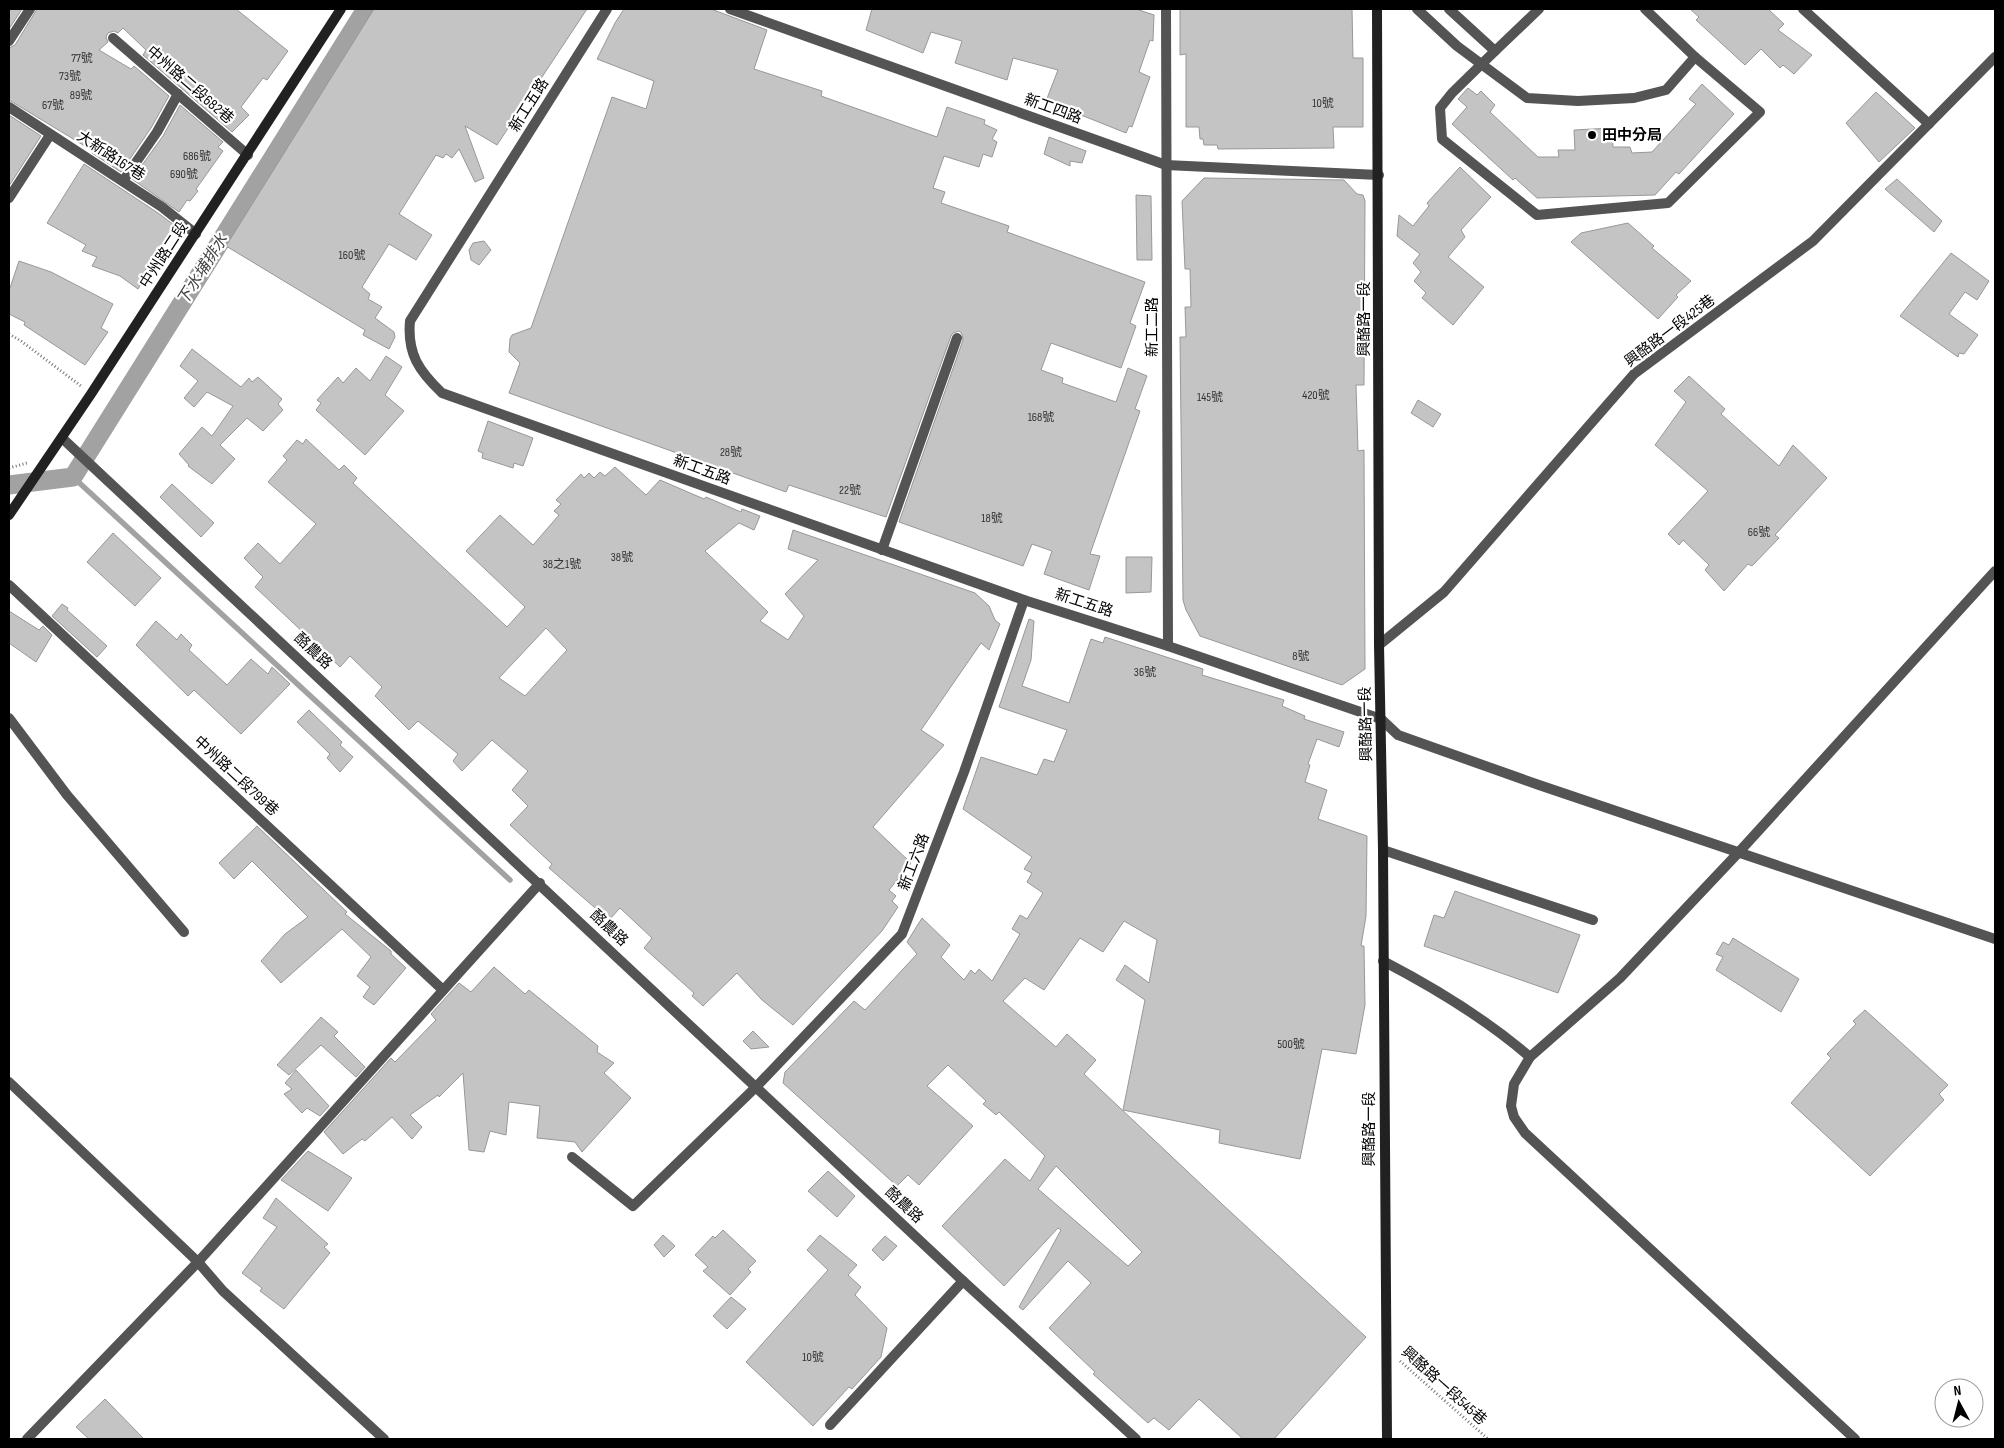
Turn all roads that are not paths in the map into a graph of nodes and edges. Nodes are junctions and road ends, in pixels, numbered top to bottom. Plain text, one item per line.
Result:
1 (30, 9) edge
2 (341, 9) edge
3 (607, 9) edge
4 (730, 9) edge
5 (1166, 9) edge
6 (1377, 9) edge
7 (1417, 9) edge
8 (1449, 9) edge
9 (1539, 9) edge
10 (1645, 9) edge
11 (1803, 9) edge
12 (113, 38) dead end
13 (9, 41) edge
14 (1495, 50) junction
15 (1995, 57) edge
16 (1694, 58) junction
17 (1481, 63) junction
18 (178, 94) junction
19 (9, 107) edge
20 (1929, 124) junction
21 (50, 134) junction
22 (248, 155) junction
23 (1166, 165) junction
24 (1379, 174) junction
25 (123, 181) junction
26 (9, 198) edge
27 (196, 234) junction
28 (956, 338) dead end
29 (62, 438) junction
30 (9, 515) edge
31 (882, 550) junction
32 (1995, 571) edge
33 (9, 585) edge
34 (1024, 600) junction
35 (1379, 645) junction
36 (1168, 646) junction
37 (9, 718) edge
38 (1381, 719) junction
39 (1383, 850) junction
40 (1740, 852) junction
41 (540, 882) junction
42 (1593, 920) dead end
43 (184, 932) dead end
44 (1995, 940) edge
45 (1383, 961) junction
46 (443, 990) junction
47 (1530, 1057) junction
48 (9, 1082) edge
49 (756, 1087) junction
50 (572, 1157) dead end
51 (198, 1262) junction
52 (963, 1281) junction
53 (830, 1425) dead end
54 (27, 1439) edge
55 (384, 1439) edge
56 (1136, 1439) edge
57 (1388, 1439) edge
58 (1855, 1439) edge

1 - 13 street
2 - 22 street, 中州路二段
3 - 31 street, 新工五路
4 - 23 street, 新工四路
5 - 23 street, 新工二路
6 - 24 street, 興酪路一段
7 - 17 street
8 - 14 street
9 - 14 street
10 - 16 street
11 - 20 street
12 - 18 street, 中州路二段682巷
14 - 17 street
15 - 20 street, 興酪路一段425巷
16 - 17 street
16 - 17 street
18 - 22 street, 中州路二段682巷
18 - 25 street
19 - 21 street, 大新路167巷
20 - 35 street, 興酪路一段425巷
21 - 25 street, 大新路167巷
21 - 26 street
22 - 27 street, 中州路二段
23 - 24 street, 新工四路
23 - 36 street, 新工二路
24 - 35 street, 興酪路一段
25 - 27 street, 大新路167巷
27 - 29 street, 中州路二段
28 - 31 street
29 - 30 street, 中州路二段
29 - 41 street, 酪農路
31 - 34 street, 新工五路
32 - 40 street
33 - 46 street, 中州路二段799巷
34 - 36 street, 新工五路
34 - 49 street, 新工六路
35 - 38 street, 興酪路一段
36 - 38 street, 新工五路
37 - 43 street
38 - 39 street, 興酪路一段
38 - 40 street
39 - 42 street
39 - 45 street, 興酪路一段
40 - 44 street
40 - 47 street
41 - 46 street
41 - 49 street, 酪農路
45 - 47 street
45 - 57 street, 興酪路一段
46 - 51 street
47 - 58 street
48 - 51 street
49 - 50 street, 新工六路
49 - 52 street, 酪農路
51 - 54 street
51 - 55 street
52 - 53 street
52 - 56 street, 酪農路

